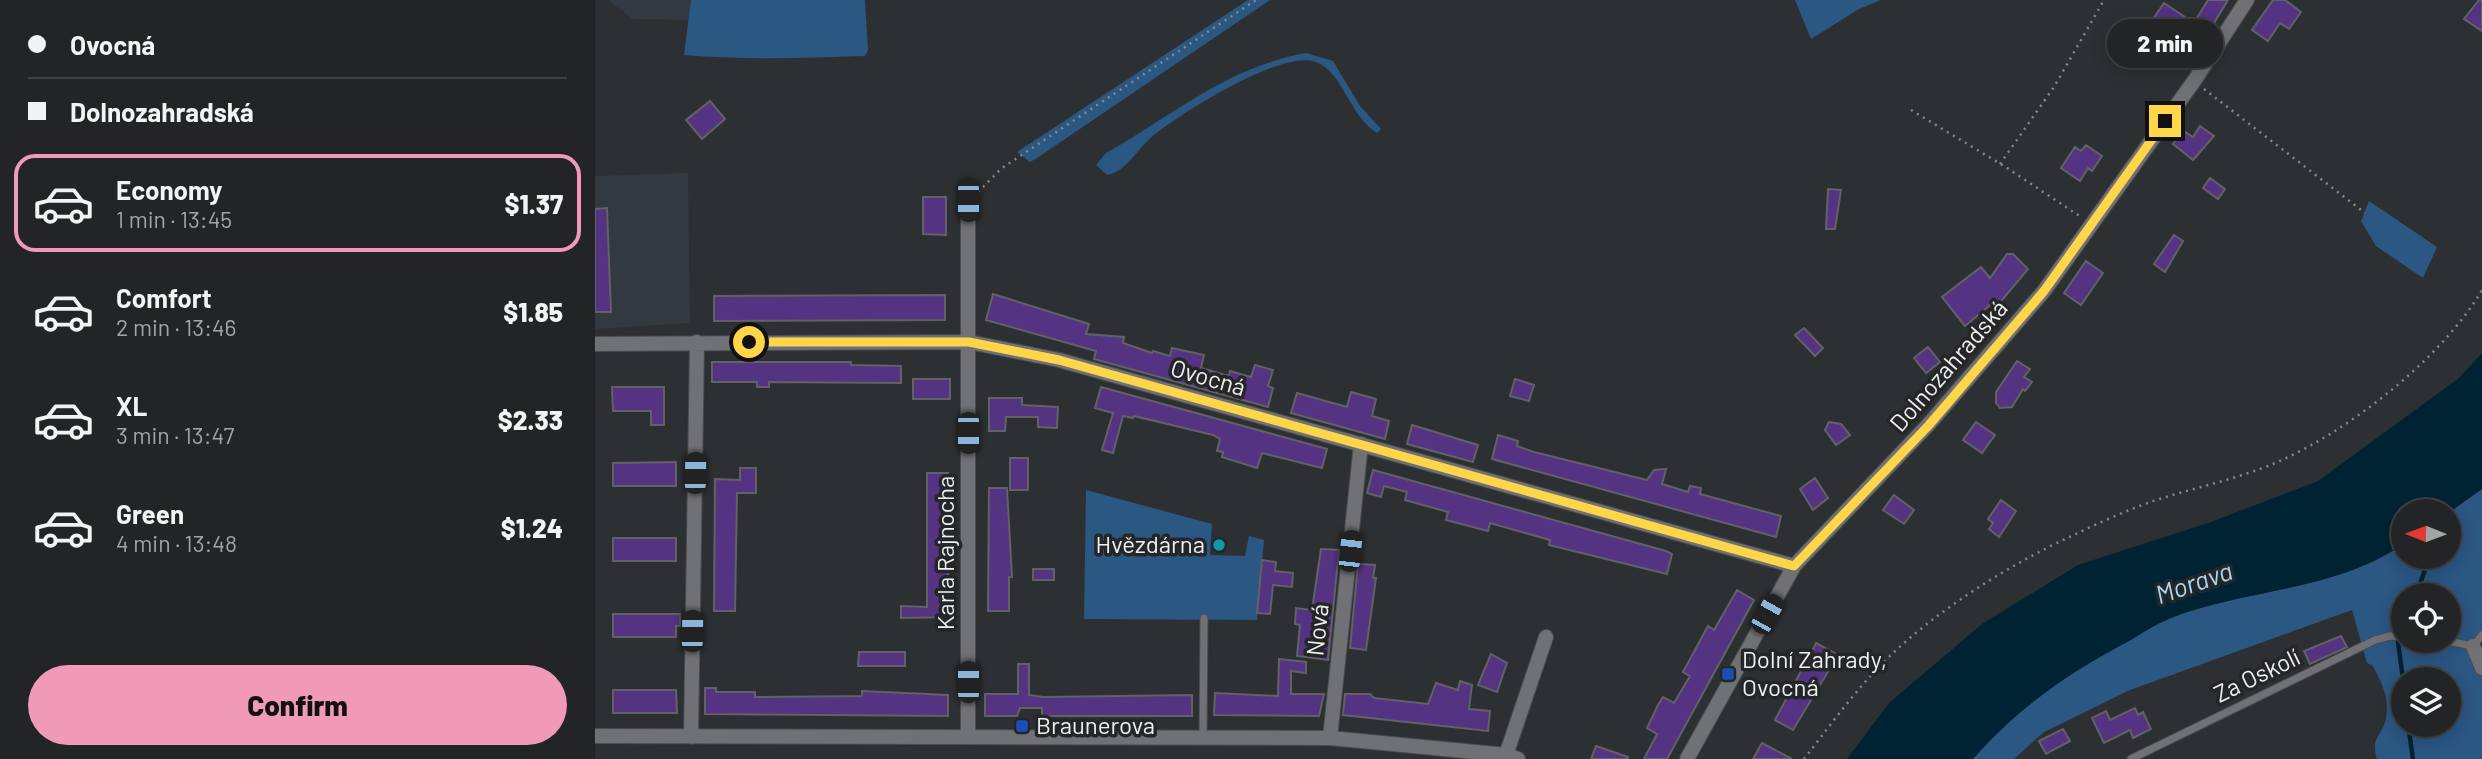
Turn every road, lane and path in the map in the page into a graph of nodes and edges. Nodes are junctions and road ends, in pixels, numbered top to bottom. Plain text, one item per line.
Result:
1 (1257, 0) edge
2 (2104, 0) edge
3 (2247, 0) edge
4 (2193, 81) junction
5 (1911, 110) dead end
6 (2000, 164) junction
7 (968, 201) joint
8 (2365, 213) dead end
9 (2092, 225) junction
10 (2482, 290) edge
11 (697, 342) junction
12 (969, 342) junction
13 (595, 344) edge
14 (1361, 444) junction
15 (1794, 566) junction
16 (1204, 618) dead end
17 (2391, 636) edge
18 (1546, 637) dead end
19 (2477, 640) edge
20 (2482, 668) edge
21 (595, 736) edge
22 (691, 737) junction
23 (968, 737) junction
24 (1203, 737) junction
25 (1330, 738) junction
26 (1458, 754) edge
27 (1512, 757) edge
28 (1686, 759) edge
29 (1804, 759) edge
30 (2131, 759) edge

1 - 7 path
2 - 6 path
3 - 4 street, Dolnozahradská
4 - 8 path
4 - 9 street, Dolnozahradská
5 - 6 path
6 - 9 path
7 - 12 street, Karla Rajnocha
9 - 15 street, Dolnozahradská
10 - 29 path
11 - 12 street, Ovocná
11 - 13 street, Ovocná
11 - 22 street
12 - 14 street, Ovocná
12 - 23 street, Karla Rajnocha
14 - 15 street, Ovocná
14 - 25 street, Nová
15 - 28 street, Dolnozahradská
16 - 24 lane
17 - 30 lane, Za Oskolí
18 - 27 street
19 - 20 street
21 - 22 street
22 - 23 street
23 - 24 street
24 - 25 street
25 - 26 street
26 - 27 street

